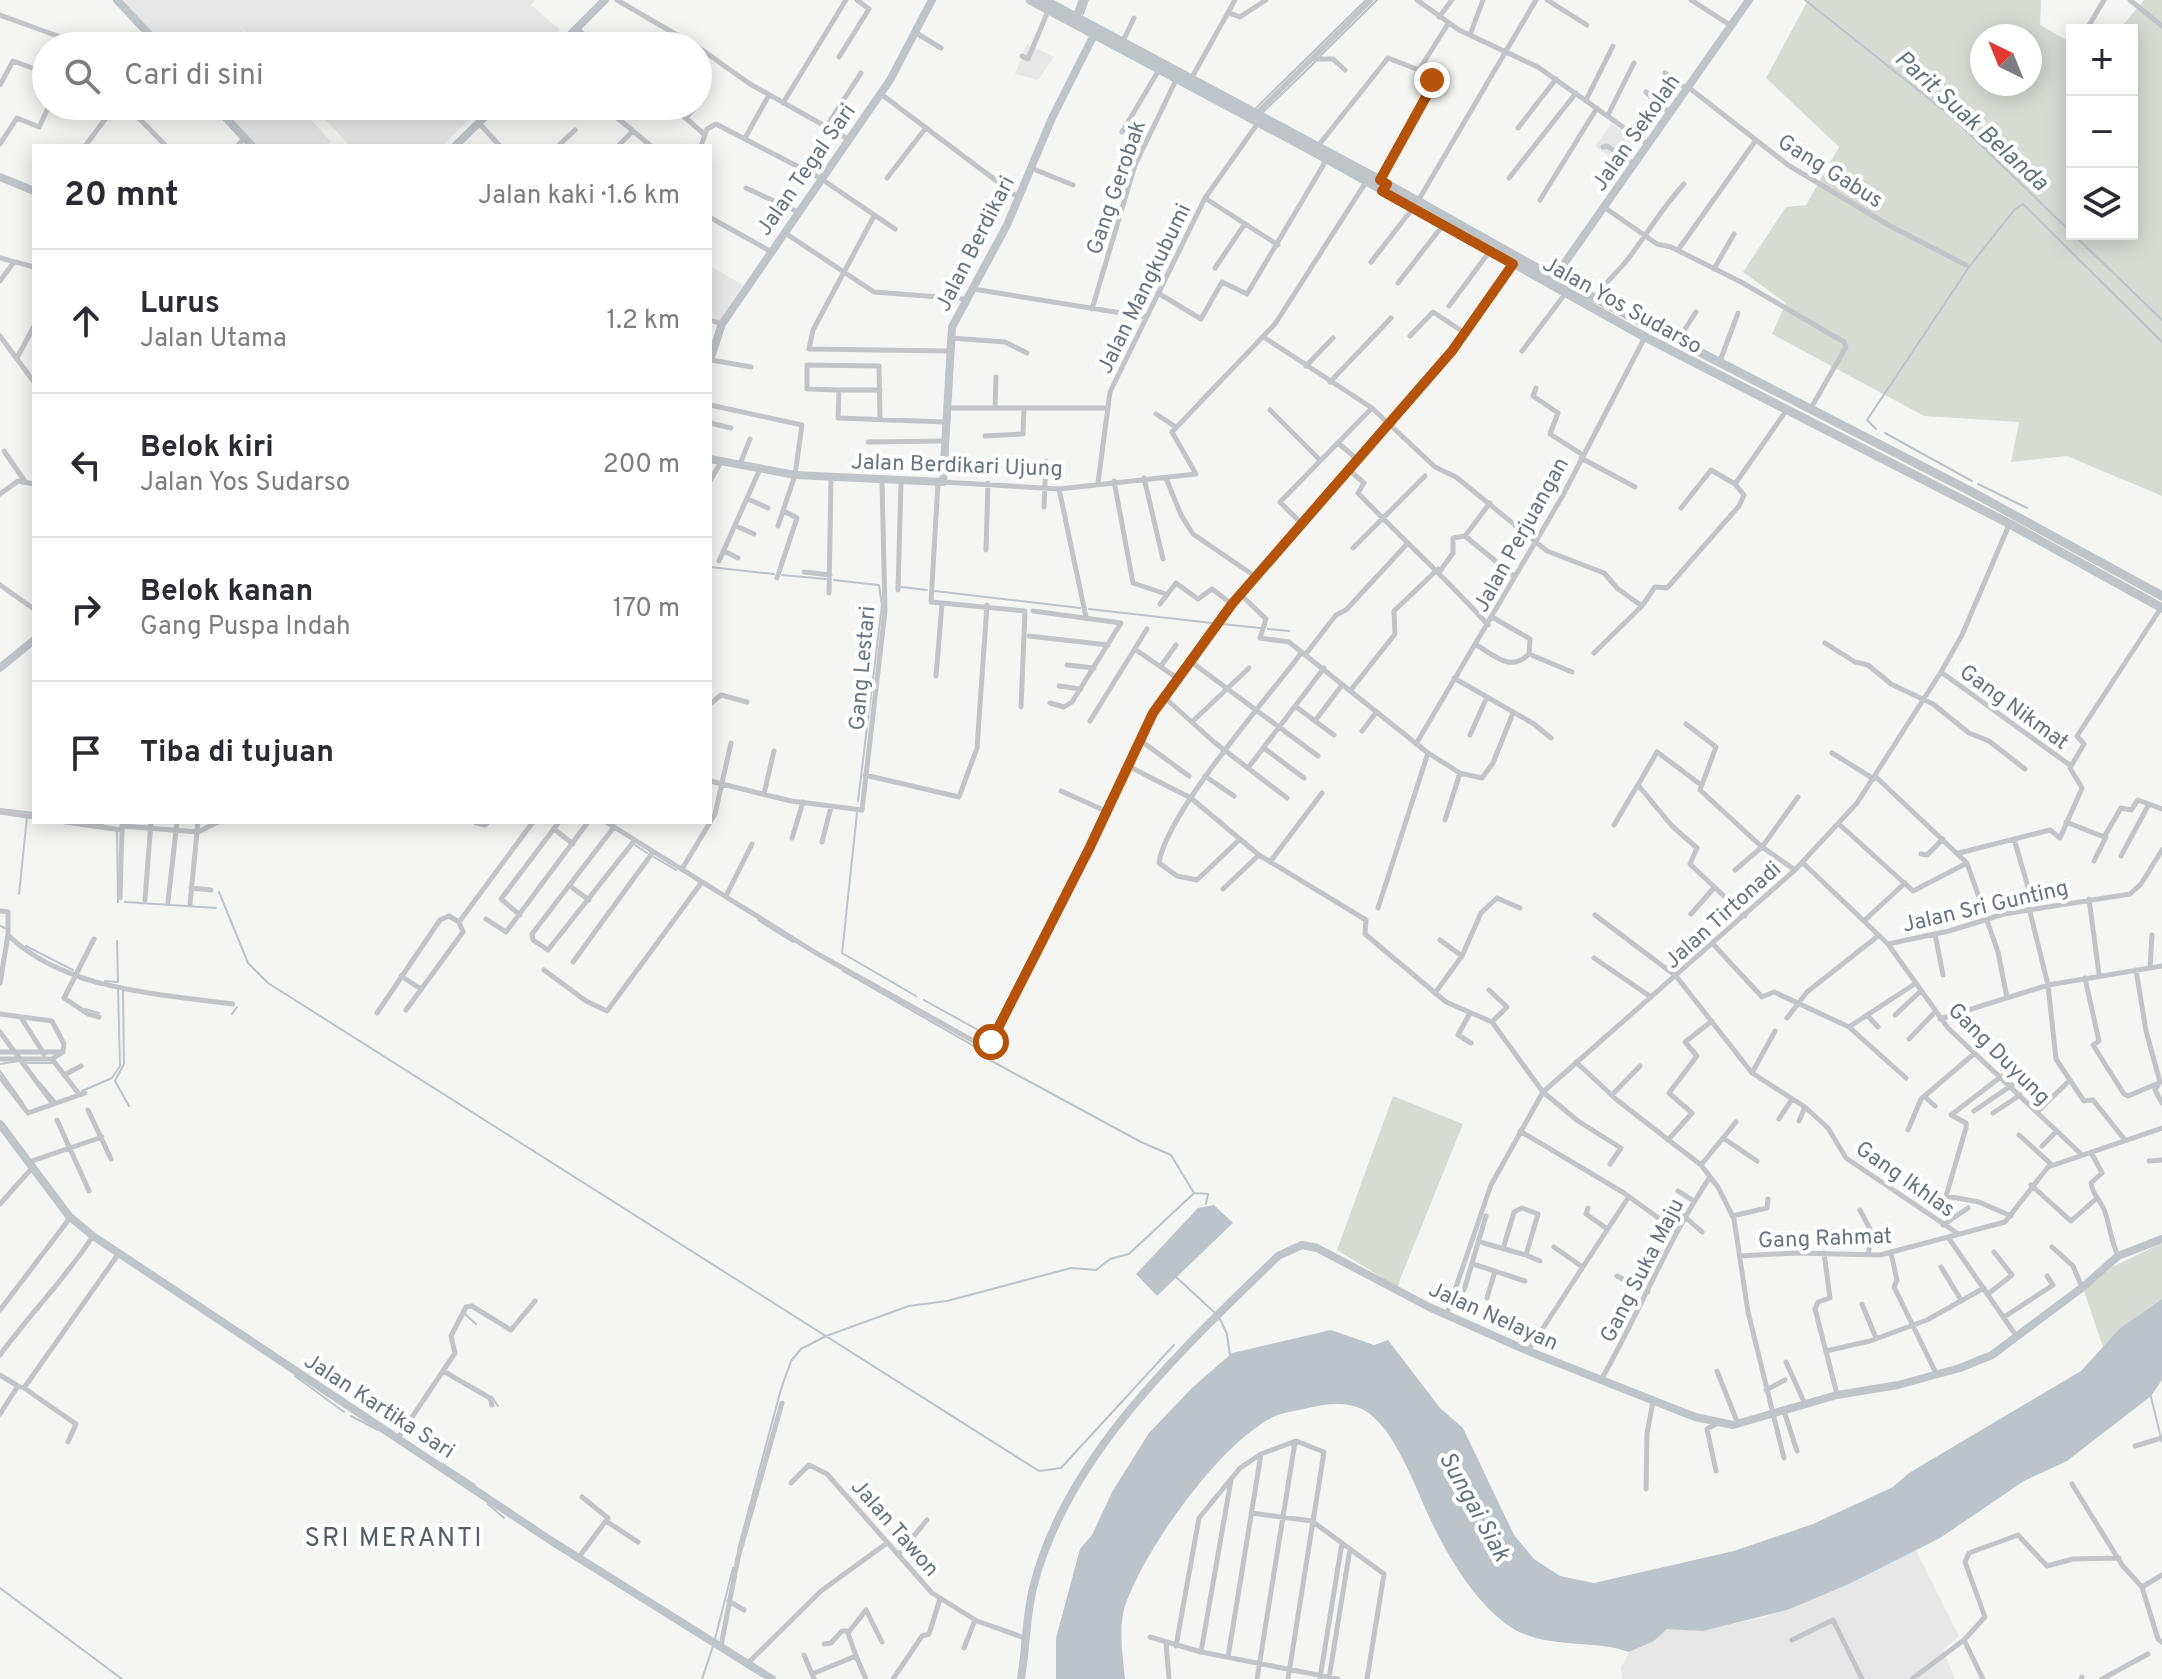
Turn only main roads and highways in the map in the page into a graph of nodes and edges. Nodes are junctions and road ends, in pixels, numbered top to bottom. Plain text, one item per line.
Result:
1 (1030, 0) edge
2 (1046, 5) edge
3 (1134, 52) junction
4 (1257, 118) junction
5 (1383, 185) junction
6 (1415, 205) junction
7 (1553, 282) junction
8 (1939, 475) junction
9 (1933, 487) junction
10 (2162, 596) edge
11 (2162, 607) edge

1 - 2 main road, Jalan Yos Sudarso
2 - 3 main road, Jalan Yos Sudarso
2 - 3 main road, Jalan Yos Sudarso
3 - 4 main road, Jalan Yos Sudarso
3 - 4 main road, Jalan Yos Sudarso
4 - 5 main road, Jalan Yos Sudarso
4 - 5 main road, Jalan Yos Sudarso
5 - 6 main road, Jalan Yos Sudarso
6 - 7 main road, Jalan Yos Sudarso
6 - 7 main road, Jalan Yos Sudarso
7 - 8 main road, Jalan Yos Sudarso
7 - 9 main road, Jalan Yos Sudarso
8 - 9 main road
8 - 10 main road, Jalan Yos Sudarso
9 - 11 main road, Jalan Yos Sudarso

